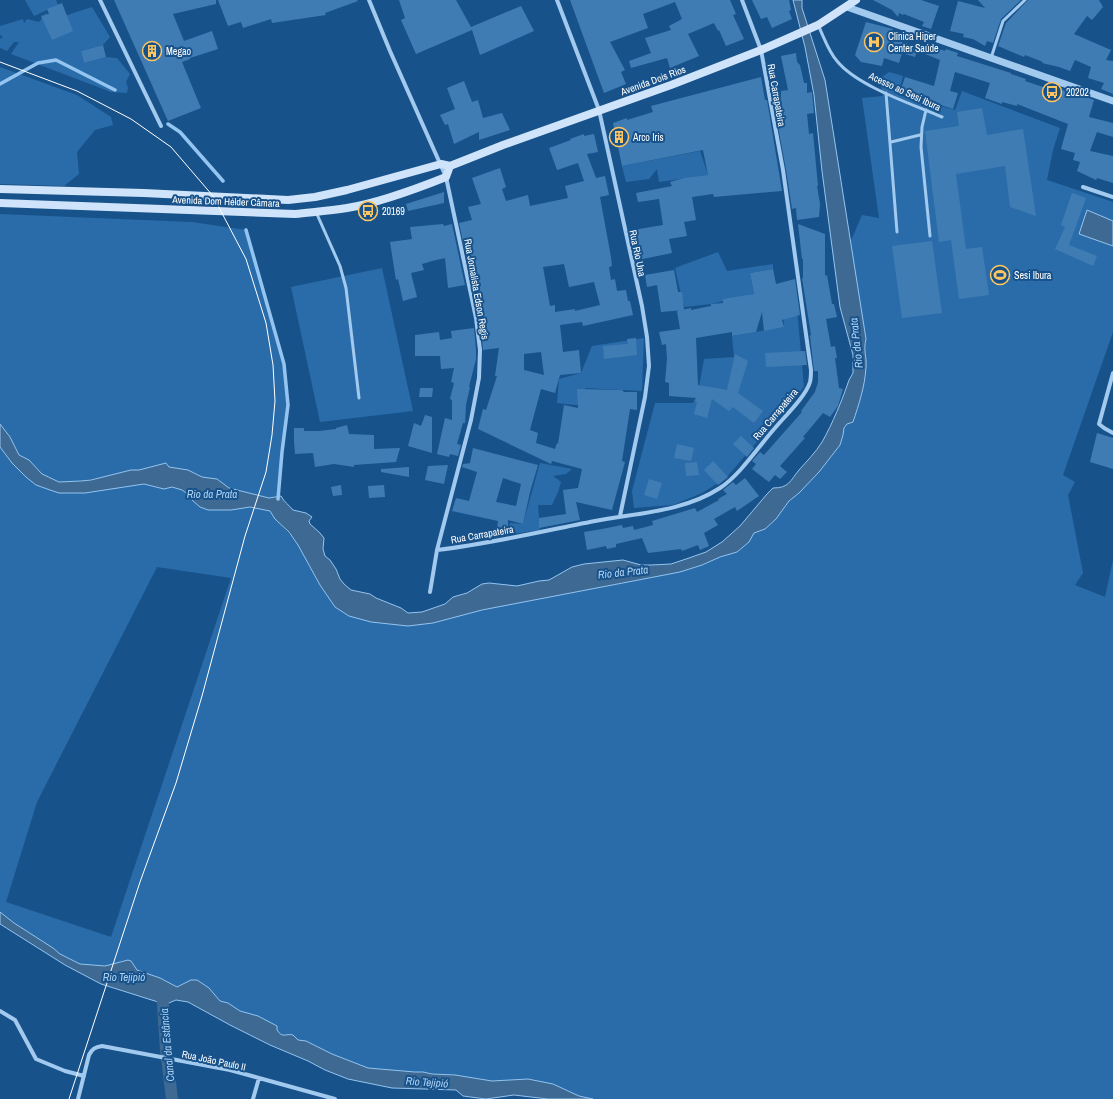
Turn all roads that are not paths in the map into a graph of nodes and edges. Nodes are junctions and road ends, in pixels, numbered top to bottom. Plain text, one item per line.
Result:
1 (100, 0) edge
2 (369, 0) edge
3 (557, 0) edge
4 (742, 0) edge
5 (856, 0) edge
6 (1025, 0) edge
7 (846, 7) junction
8 (815, 27) junction
9 (761, 50) junction
10 (991, 58) junction
11 (886, 93) junction
12 (1113, 101) edge
13 (599, 110) junction
14 (926, 110) junction
15 (942, 117) dead end
16 (161, 126) dead end
17 (920, 135) junction
18 (891, 142) junction
19 (440, 164) junction
20 (450, 166) junction
21 (446, 177) junction
22 (1083, 187) dead end
23 (0, 189) edge
24 (1113, 197) edge
25 (0, 204) edge
26 (316, 212) junction
27 (897, 232) dead end
28 (930, 236) dead end
29 (1113, 373) edge
30 (359, 398) dead end
31 (1113, 433) edge
32 (620, 516) junction
33 (437, 550) junction
34 (430, 592) dead end
35 (0, 1011) edge
36 (84, 1076) junction
37 (259, 1078) junction
38 (78, 1099) edge
39 (253, 1099) edge
40 (335, 1099) edge

1 - 16 street
2 - 19 street, Rua Jornalista Edson Regis
3 - 13 street, Rua Rio Una
4 - 9 street, Rua Carrapateira
5 - 7 main road, Avenida Dois Rios
6 - 10 lane
7 - 8 main road, Avenida Dois Rios
7 - 10 street
8 - 9 main road, Avenida Dois Rios
8 - 11 lane, Acesso ao Sesi Ibura
9 - 13 main road, Avenida Dois Rios
9 - 32 street, Rua Carrapateira
10 - 12 street
11 - 14 lane, Acesso ao Sesi Ibura
11 - 18 lane
13 - 20 main road, Avenida Dois Rios
13 - 32 street, Rua Rio Una
14 - 15 lane, Acesso ao Sesi Ibura
14 - 17 lane
17 - 18 lane
17 - 28 lane
18 - 27 lane
19 - 20 main road
19 - 21 street, Rua Jornalista Edson Regis
19 - 23 main road, Avenida Dom Hélder Câmara
20 - 21 main road
21 - 26 main road, Avenida Dom Hélder Câmara
21 - 33 street, Rua Jornalista Edson Regis
22 - 24 street
25 - 26 main road, Avenida Dom Hélder Câmara
26 - 30 lane
29 - 31 street
32 - 33 street, Rua Carrapateira
33 - 34 street, Rua Jornalista Edson Regis
35 - 36 street
36 - 37 street, Rua João Paulo II
36 - 38 street
37 - 39 street
37 - 40 street, Rua João Paulo II

